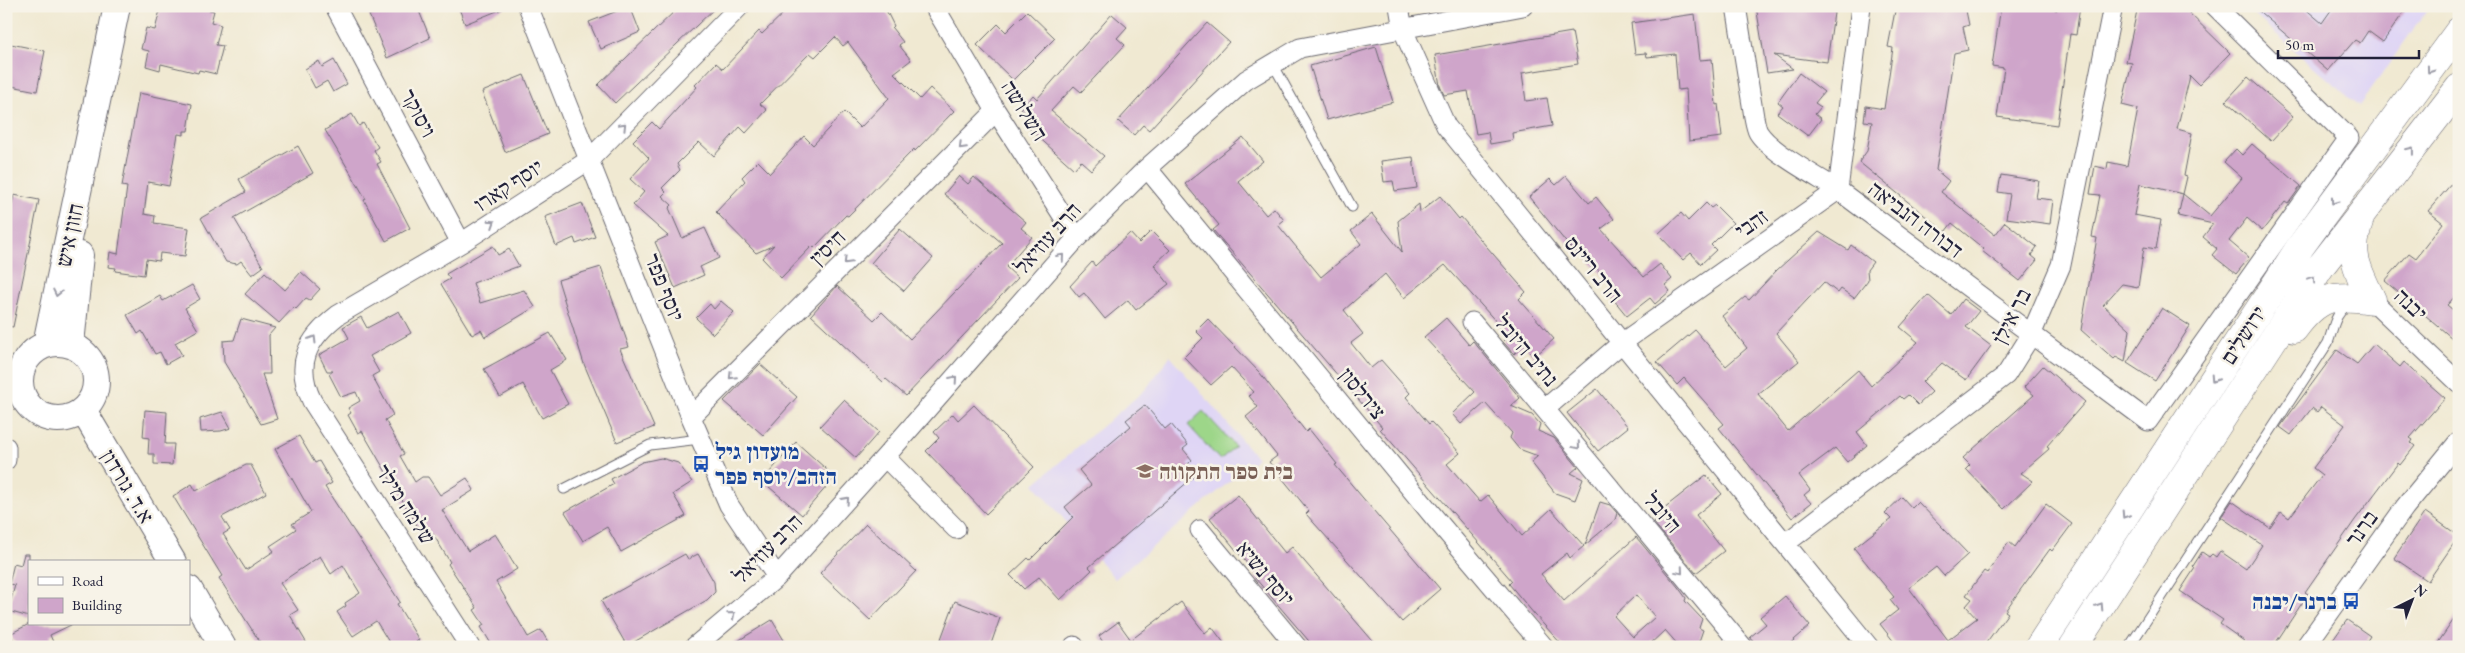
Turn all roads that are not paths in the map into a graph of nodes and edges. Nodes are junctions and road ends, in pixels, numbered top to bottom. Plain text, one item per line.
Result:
1 (117, 6) edge
2 (335, 6) edge
3 (528, 6) edge
4 (740, 6) edge
5 (1399, 6) edge
6 (1523, 6) edge
7 (1736, 6) edge
8 (1861, 6) edge
9 (2113, 6) edge
10 (2215, 6) edge
11 (943, 10) edge
12 (1403, 30) junction
13 (2459, 31) edge
14 (1273, 64) junction
15 (2459, 88) edge
16 (996, 111) junction
17 (589, 160) junction
18 (1147, 168) junction
19 (1838, 190) junction
20 (1352, 207) dead end
21 (2361, 214) junction
22 (1077, 238) junction
23 (462, 243) junction
24 (2374, 301) junction
25 (1472, 322) dead end
26 (2031, 335) junction
27 (1623, 342) junction
28 (59, 344) junction
29 (13, 370) edge
30 (2459, 383) edge
31 (305, 386) joint
32 (1546, 408) junction
33 (83, 410) junction
34 (691, 417) junction
35 (700, 439) junction
36 (2459, 441) edge
37 (6, 447) edge
38 (885, 457) junction
39 (6, 460) edge
40 (564, 489) dead end
41 (2158, 517) junction
42 (956, 529) dead end
43 (1200, 530) dead end
44 (1786, 543) junction
45 (172, 560) edge
46 (777, 576) junction
47 (190, 591) edge
48 (1735, 643) edge
49 (223, 647) edge
50 (470, 647) edge
51 (694, 647) edge
52 (1297, 647) edge
53 (1544, 647) edge
54 (1869, 647) edge
55 (2039, 647) edge
56 (2073, 647) edge
57 (2129, 647) edge
58 (2305, 647) edge

1 - 28 street, חזון איש
2 - 23 street, ויסוקר
3 - 17 street, יוסף פפר
17 -> 4 street, יוסף קארו
5 - 12 street, הרב ריינס
6 - 12 street, הרב עוזיאל
7 - 19 street, דבורה הנביאה
8 - 19 street
9 - 26 street, בר אילן
10 - 26 street, דבורה הנביאה
11 - 16 street, השלושה
12 - 14 street, הרב עוזיאל
12 - 27 street, הרב ריינס
13 -> 55 highway, ירושלים
14 - 18 street, הרב עוזיאל
14 - 20 lane
21 -> 15 highway, ירושלים
16 - 22 street, השלושה
16 -> 34 street, חיסין
23 -> 17 street, יוסף קארו
17 - 34 street, יוסף פפר
18 - 22 street, הרב עוזיאל
18 - 53 street, צירלסון
19 - 26 street, דבורה הנביאה
19 - 27 street, זהבי
21 - 24 highway
41 -> 21 highway, ירושלים
38 -> 22 street, הרב עוזיאל
31 -> 23 street, יוסף קארו
24 - 30 street, יבנה
24 - 41 highway
24 - 57 lane
25 - 32 street, נתיב היובל
26 - 44 street, בר אילן
27 - 32 street, זהבי
27 - 44 street, הרב ריינס
28 - 29 street
28 - 33 street
29 - 33 street
31 - 50 street, שלמה מילר
32 -> 48 street, היובל
33 - 45 street, א.ד. גורדון
34 - 35 street, יוסף פפר
35 - 40 lane
35 - 46 street, יוסף פפר
36 - 58 street, ברנר
37 - 39 street
38 - 42 street
46 -> 38 street, הרב עוזיאל
56 -> 41 highway, ירושלים
43 - 52 street, יוסף נשיא
44 - 54 street, הרב ריינס
51 -> 46 street, הרב עוזיאל
47 - 49 street

